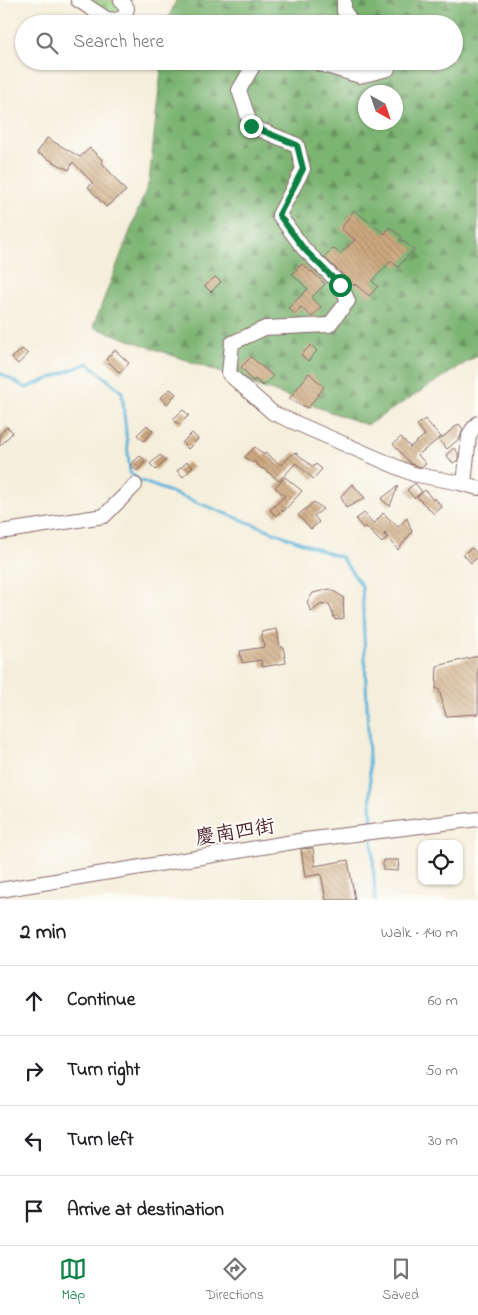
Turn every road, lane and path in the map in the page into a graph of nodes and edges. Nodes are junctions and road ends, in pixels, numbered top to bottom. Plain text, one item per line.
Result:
1 (78, 0) edge
2 (121, 0) edge
3 (344, 0) edge
4 (101, 15) edge
5 (125, 15) edge
6 (347, 15) edge
7 (251, 70) edge
8 (340, 70) edge
9 (384, 70) edge
10 (478, 423) edge
11 (464, 484) junction
12 (135, 485) dead end
13 (478, 488) edge
14 (0, 532) edge
15 (478, 820) edge
16 (0, 890) edge

1 - 4 street
2 - 5 street
3 - 6 street
7 - 11 street
8 - 9 street
10 - 11 street
11 - 13 street
12 - 14 street
15 - 16 street, 慶南四街

